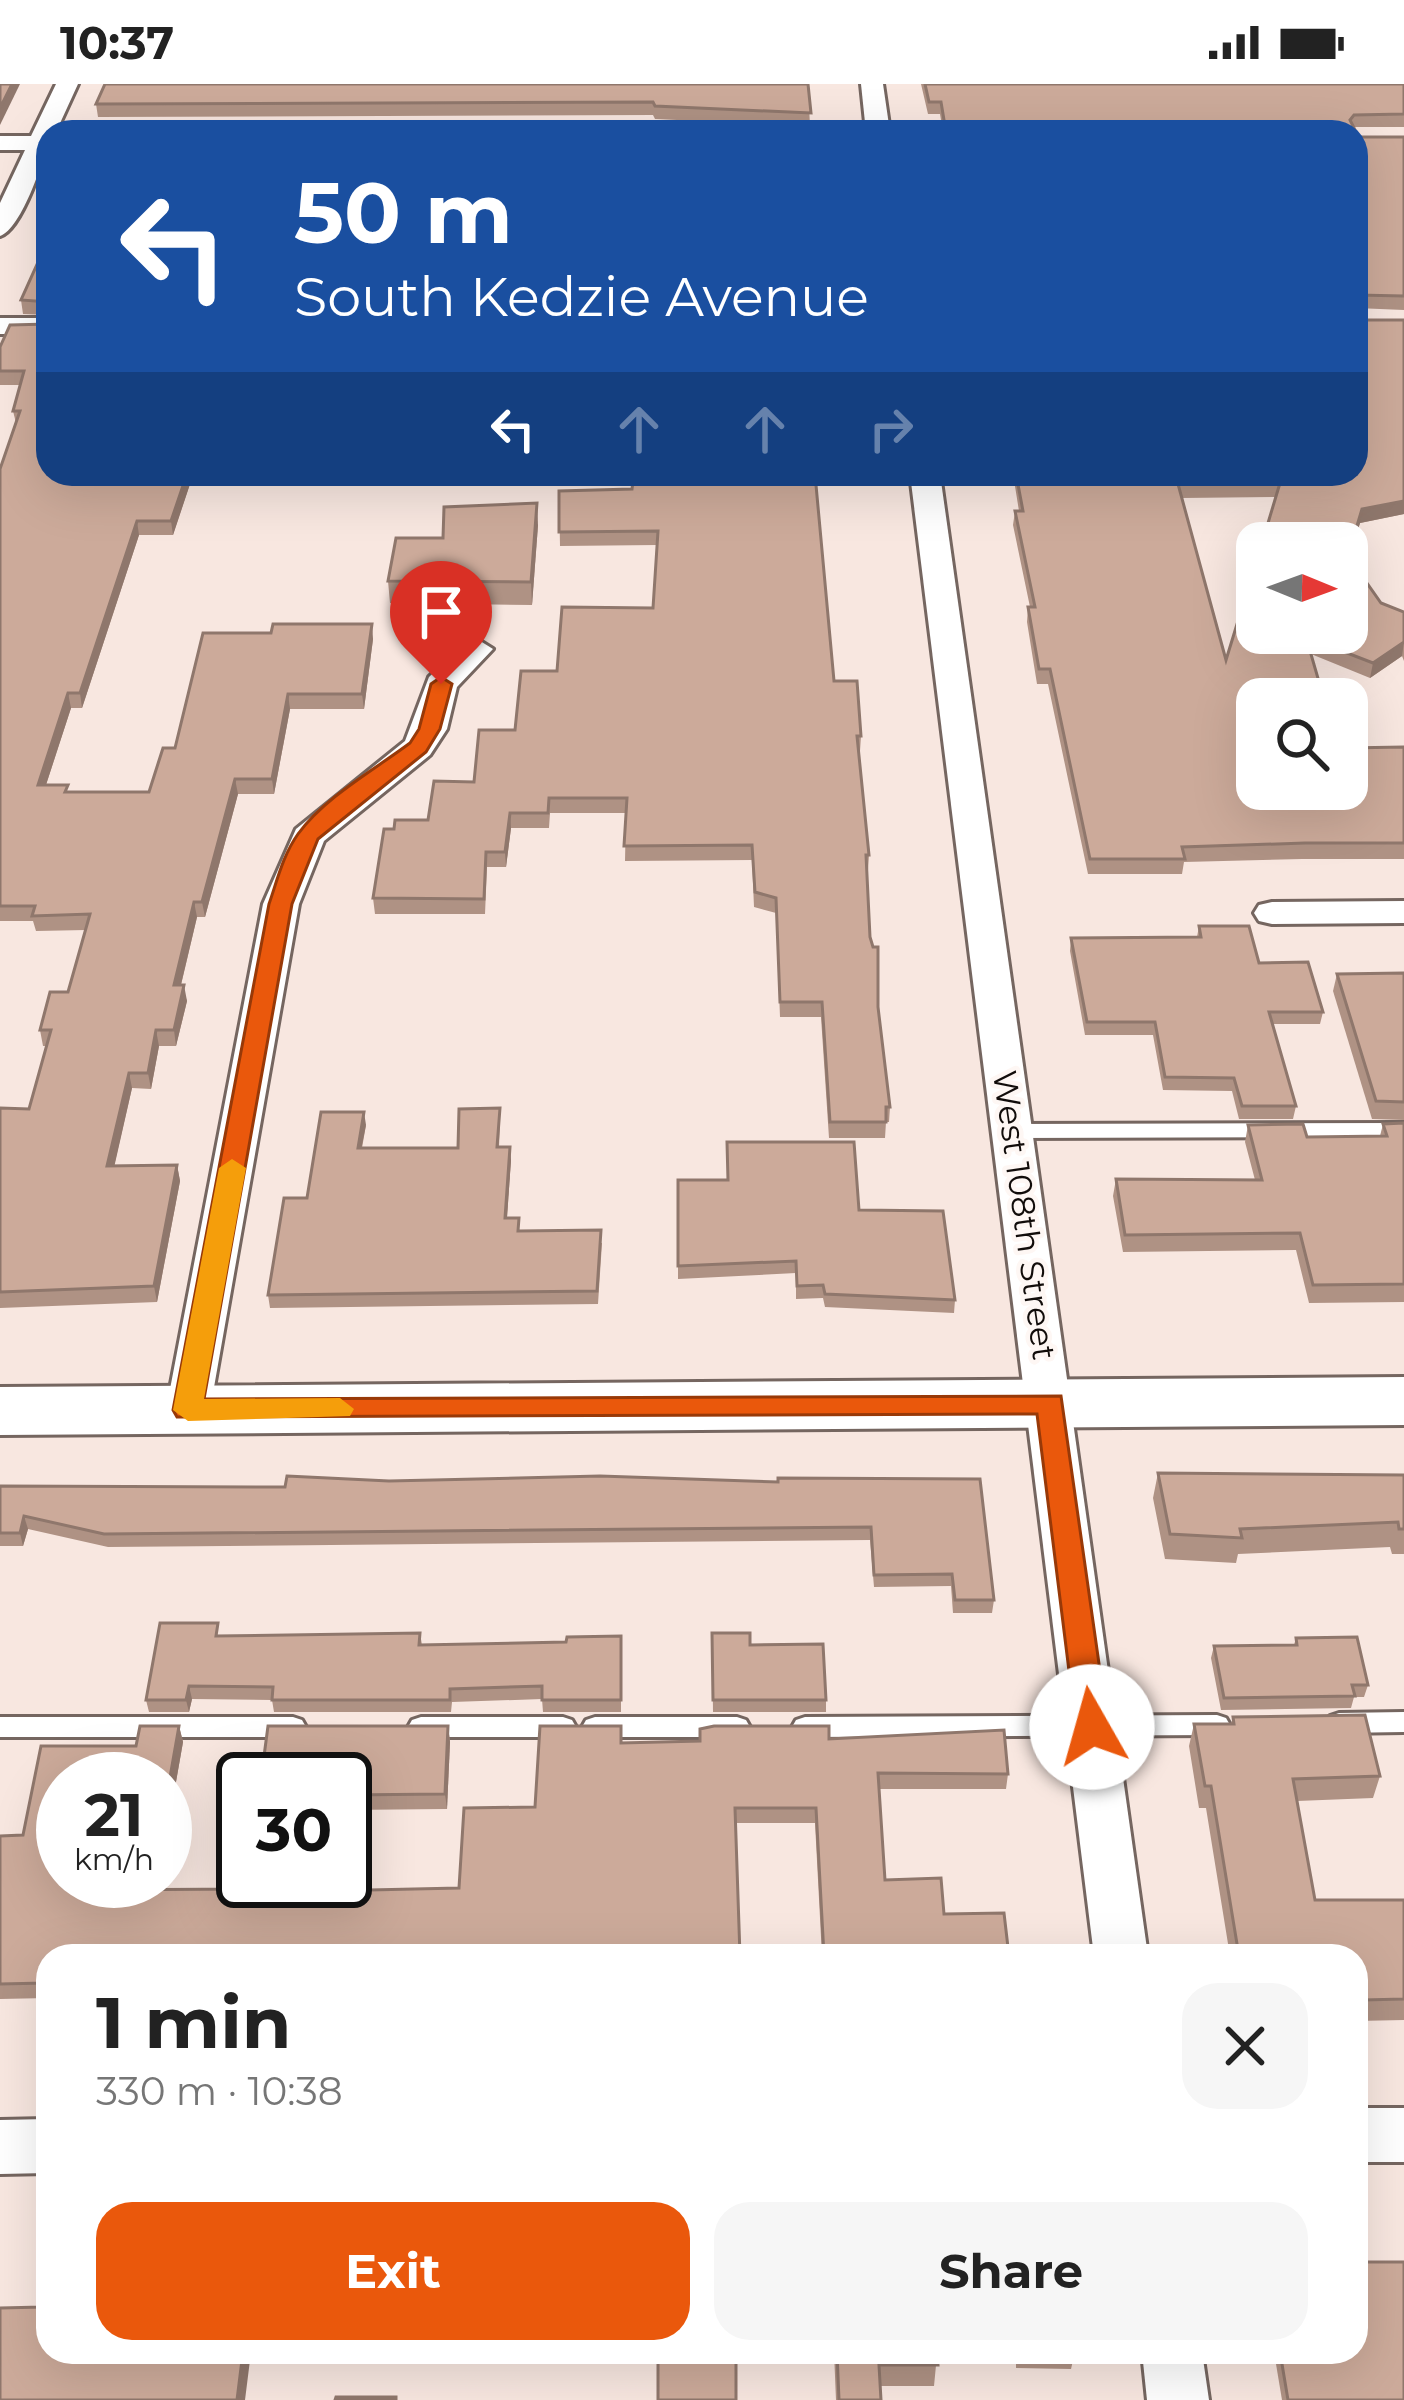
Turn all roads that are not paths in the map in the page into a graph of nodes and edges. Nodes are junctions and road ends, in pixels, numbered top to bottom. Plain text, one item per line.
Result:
1 (67, 84) edge
2 (872, 84) edge
3 (53, 120) edge
4 (876, 120) edge
5 (0, 143) edge
6 (36, 143) edge
7 (36, 159) edge
8 (0, 229) edge
9 (0, 326) edge
10 (36, 326) edge
11 (927, 486) edge
12 (477, 649) dead end
13 (1404, 912) edge
14 (1272, 913) dead end
15 (1404, 1130) edge
16 (1015, 1131) junction
17 (1404, 1401) edge
18 (1050, 1403) junction
19 (188, 1410) junction
20 (0, 1411) edge
21 (1404, 1722) edge
22 (1309, 1724) edge
23 (1238, 1725) edge
24 (0, 1727) edge
25 (310, 1727) edge
26 (405, 1727) edge
27 (1092, 1727) junction
28 (1119, 1944) edge
29 (1368, 2135) edge
30 (1404, 2135) edge
31 (0, 2146) edge
32 (36, 2146) edge
33 (1174, 2364) edge
34 (1178, 2400) edge

1 - 3 street
2 - 4 street
5 - 6 street
7 - 8 street
9 - 10 street
11 - 16 street, West 108th Street
12 - 19 street
13 - 14 street
15 - 16 lane
16 - 18 street, West 108th Street
17 - 18 main road
18 - 19 main road
18 - 27 street, West 108th Street
19 - 20 main road
21 - 22 lane
23 - 27 lane
24 - 25 lane
26 - 27 lane
27 - 28 street, West 108th Street
29 - 30 street
31 - 32 street
33 - 34 street

